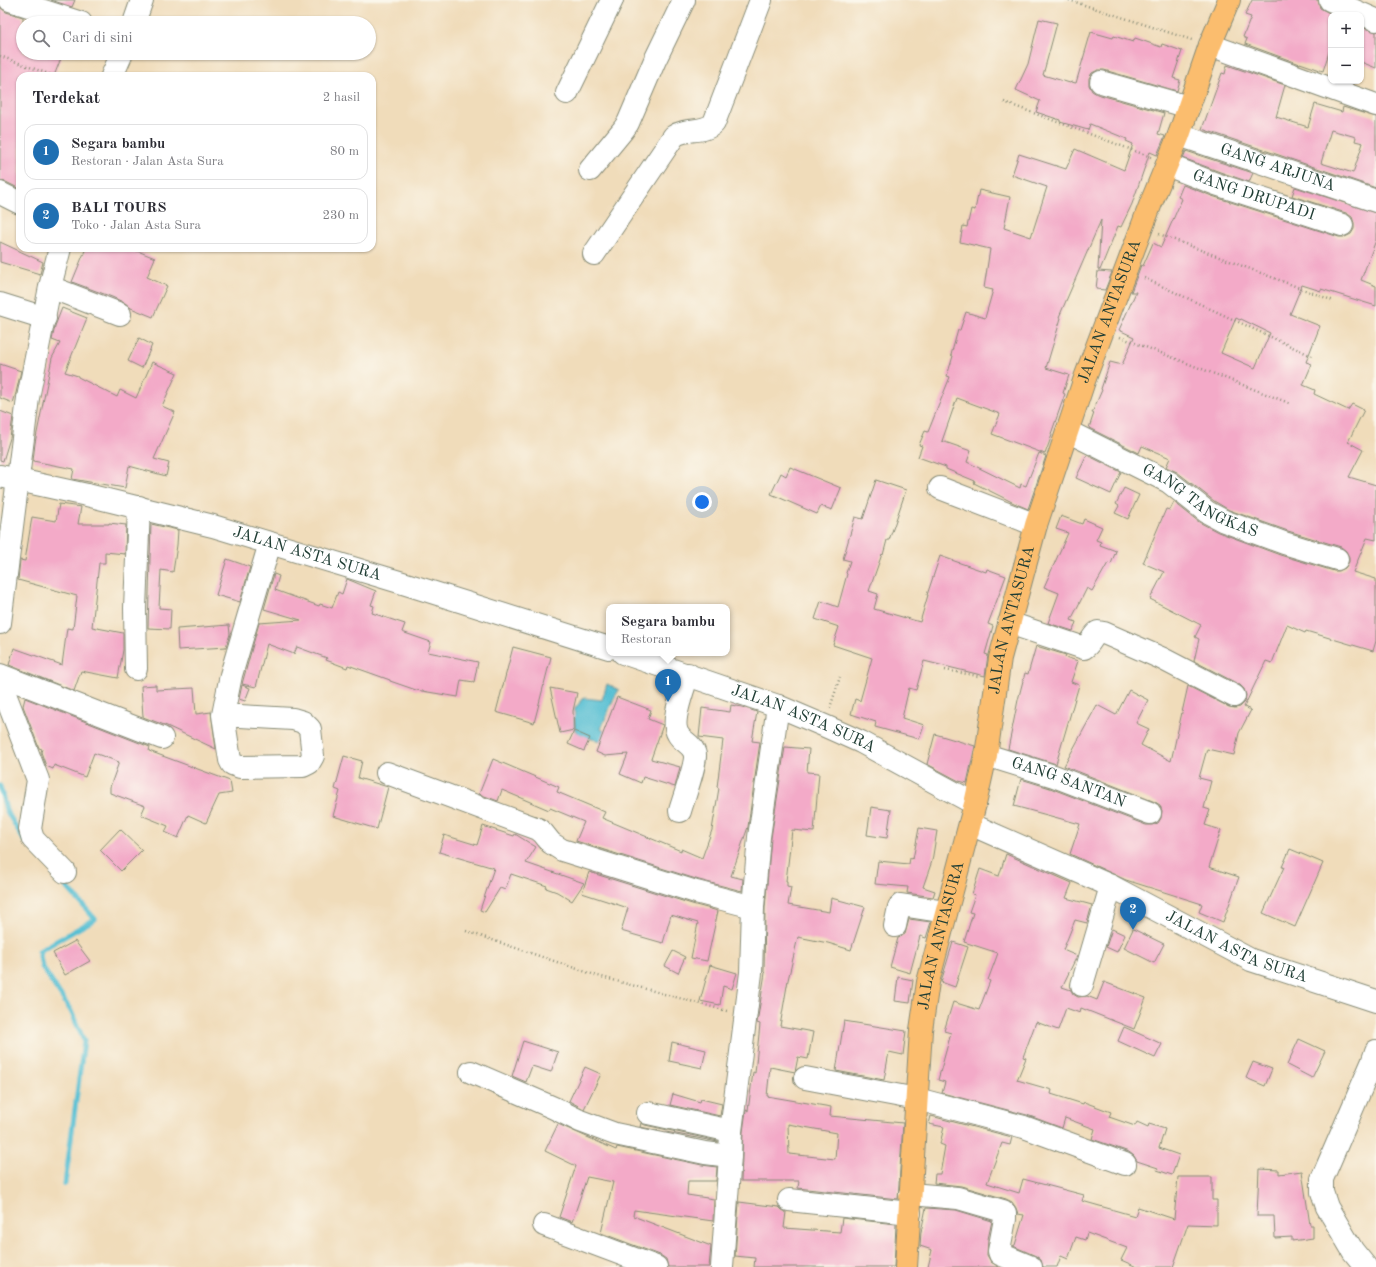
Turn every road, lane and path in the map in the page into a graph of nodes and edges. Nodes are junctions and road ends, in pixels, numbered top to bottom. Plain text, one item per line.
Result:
1 (10, 0) edge
2 (142, 0) edge
3 (612, 0) edge
4 (684, 0) edge
5 (761, 0) edge
6 (1069, 0) edge
7 (1229, 0) edge
8 (1330, 0) edge
9 (60, 16) edge
10 (136, 16) edge
11 (1376, 20) edge
12 (1210, 45) junction
13 (0, 56) edge
14 (119, 60) edge
15 (43, 72) edge
16 (114, 72) edge
17 (1101, 82) dead end
18 (567, 93) dead end
19 (1004, 102) dead end
20 (1376, 105) edge
21 (1189, 107) junction
22 (1179, 135) junction
23 (1167, 165) junction
24 (590, 170) dead end
25 (0, 193) edge
26 (16, 201) edge
27 (1376, 201) edge
28 (1342, 225) dead end
29 (1141, 228) junction
30 (59, 252) edge
31 (594, 254) dead end
32 (1125, 270) junction
33 (50, 287) junction
34 (1334, 301) dead end
35 (0, 304) edge
36 (120, 314) dead end
37 (45, 318) junction
38 (1103, 330) junction
39 (1314, 357) dead end
40 (1289, 403) dead end
41 (1068, 431) junction
42 (9, 478) edge
43 (940, 488) dead end
44 (139, 507) junction
45 (1036, 525) junction
46 (270, 543) junction
47 (1337, 560) dead end
48 (1, 615) edge
49 (1009, 623) junction
50 (606, 647) edge
51 (632, 656) edge
52 (136, 669) dead end
53 (945, 670) dead end
54 (688, 674) junction
55 (0, 675) edge
56 (840, 676) dead end
57 (996, 680) junction
58 (0, 681) edge
59 (1234, 696) dead end
60 (778, 706) junction
61 (223, 715) dead end
62 (825, 726) junction
63 (162, 738) dead end
64 (986, 755) junction
65 (387, 773) dead end
66 (680, 811) dead end
67 (1150, 813) dead end
68 (973, 814) junction
69 (65, 872) dead end
70 (1110, 886) junction
71 (753, 907) junction
72 (946, 912) junction
73 (895, 926) dead end
74 (466, 932) dead end
75 (1082, 985) dead end
76 (1376, 1001) edge
77 (745, 1016) junction
78 (1376, 1050) edge
79 (471, 1072) dead end
80 (805, 1078) dead end
81 (917, 1099) junction
82 (648, 1113) dead end
83 (730, 1131) junction
84 (730, 1156) junction
85 (1125, 1164) dead end
86 (789, 1200) dead end
87 (910, 1203) junction
88 (544, 1225) dead end
89 (656, 1267) edge
90 (722, 1267) edge
91 (906, 1267) edge
92 (1031, 1267) edge
93 (1366, 1267) edge

1 - 9 street
2 - 10 street
3 - 18 street
4 - 24 street
5 - 31 street
6 - 12 path
7 - 12 main road, JALAN ANTASURA
8 - 11 street
12 - 20 street
12 - 21 main road, JALAN ANTASURA
13 - 15 path
14 - 16 street
17 - 21 street
19 - 23 path
21 - 22 main road, JALAN ANTASURA
22 - 23 main road, JALAN ANTASURA
22 - 27 street, GANG ARJUNA
23 - 28 street, GANG DRUPADI
23 - 29 main road, JALAN ANTASURA
25 - 26 street
29 - 32 main road, JALAN ANTASURA
29 - 34 path
30 - 33 street
32 - 38 main road, JALAN ANTASURA
32 - 39 path
33 - 36 street
33 - 37 street
35 - 37 street
37 - 42 street
38 - 40 path
38 - 41 main road, JALAN ANTASURA
41 - 45 main road, JALAN ANTASURA
41 - 47 street, GANG TANGKAS
42 - 44 street, JALAN ASTA SURA
42 - 48 street
43 - 45 street
44 - 46 street, JALAN ASTA SURA
44 - 52 street
45 - 49 main road, JALAN ANTASURA
46 - 50 street, JALAN ASTA SURA
46 - 61 street
49 - 57 main road, JALAN ANTASURA
49 - 59 street
51 - 54 street, JALAN ASTA SURA
53 - 57 path
54 - 60 street, JALAN ASTA SURA
54 - 66 street
55 - 63 street
56 - 62 path
57 - 64 main road, JALAN ANTASURA
58 - 69 street
60 - 62 street, JALAN ASTA SURA
60 - 71 street
62 - 68 street, JALAN ASTA SURA
64 - 67 street, GANG SANTAN
64 - 68 main road, JALAN ANTASURA
65 - 71 street
68 - 70 street, JALAN ASTA SURA
68 - 72 main road, JALAN ANTASURA
70 - 75 street
70 - 76 street, JALAN ASTA SURA
71 - 77 street
72 - 73 street
72 - 81 main road, JALAN ANTASURA
74 - 77 path
77 - 83 street
78 - 93 street
79 - 84 street
80 - 81 street
81 - 85 street
81 - 87 main road, JALAN ANTASURA
82 - 83 street
83 - 84 street
84 - 90 street
86 - 87 street
87 - 91 main road, JALAN ANTASURA
87 - 92 street
88 - 89 street

